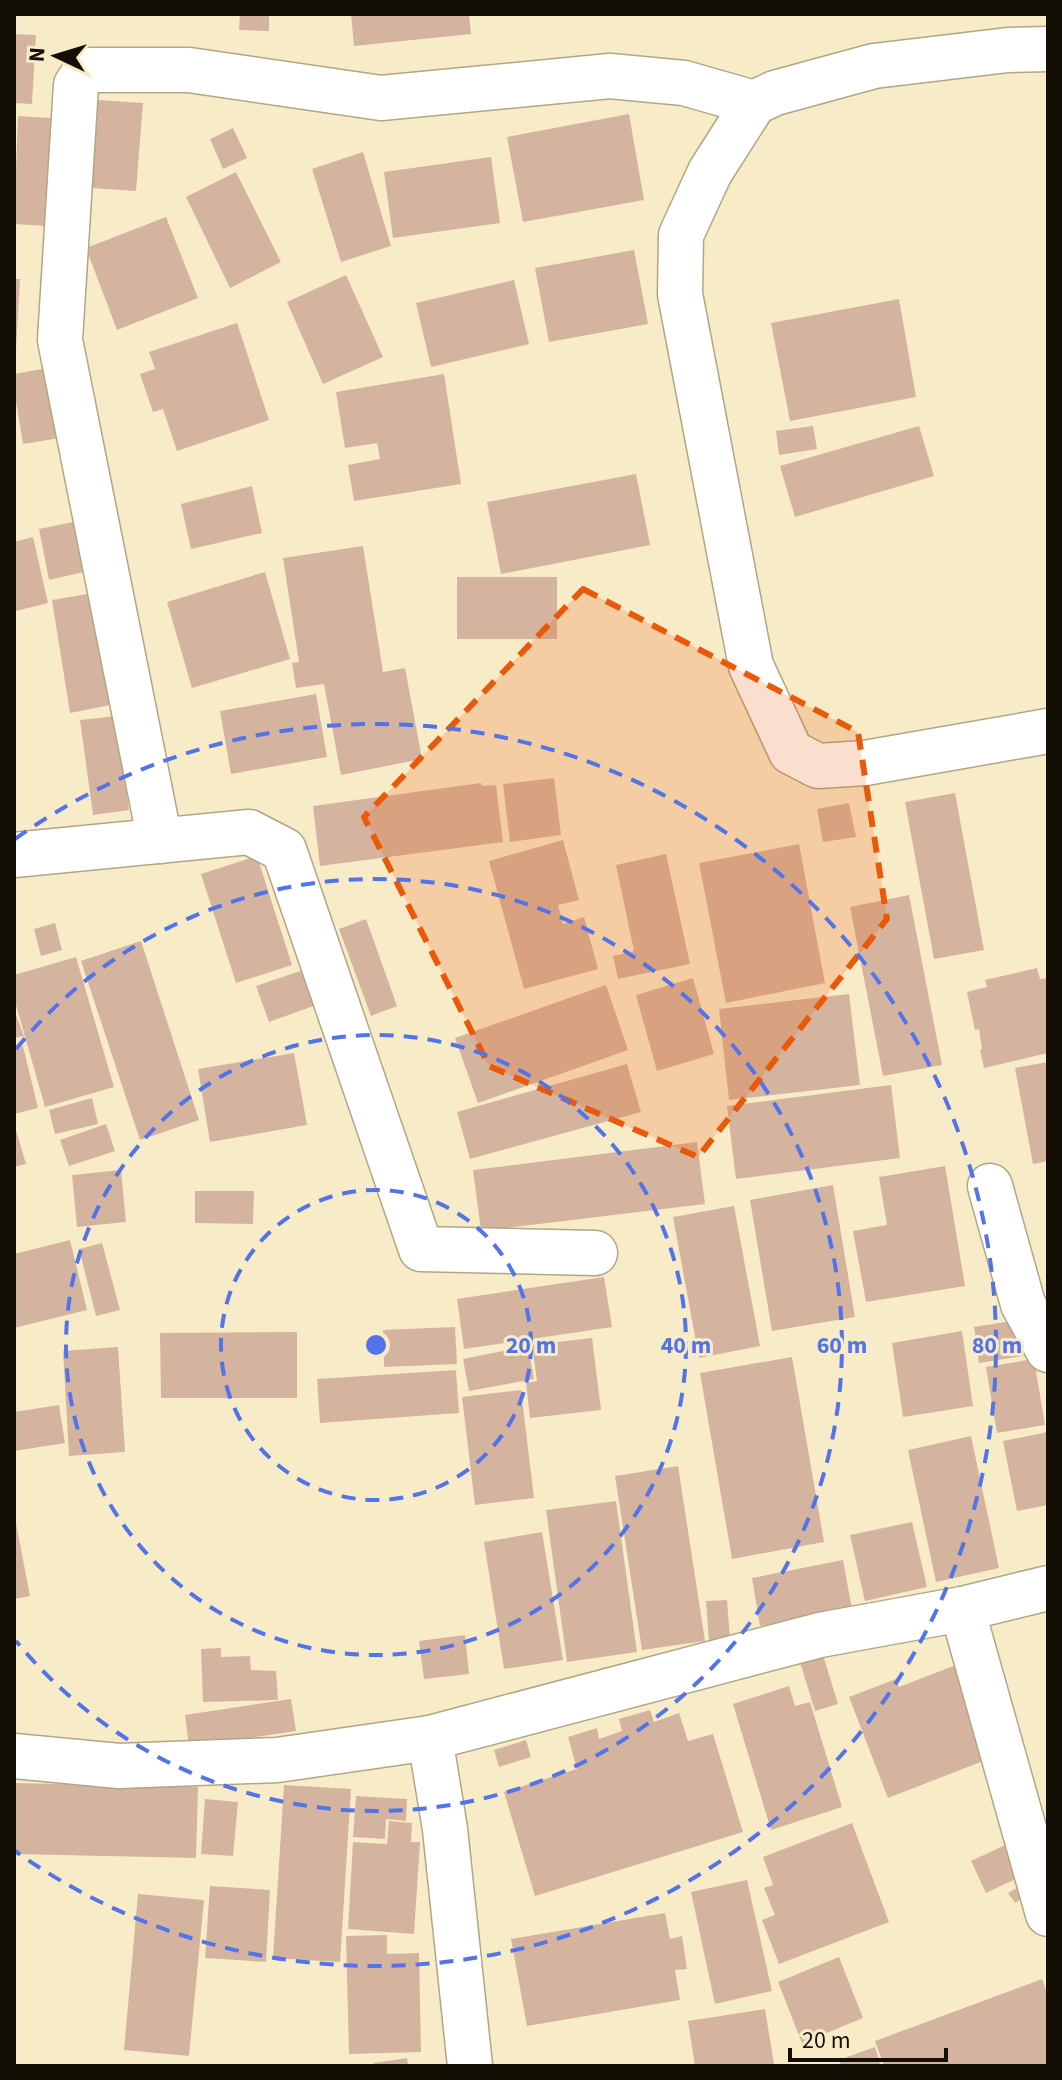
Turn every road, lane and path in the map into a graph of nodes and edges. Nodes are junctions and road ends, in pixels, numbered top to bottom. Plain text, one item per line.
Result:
1 (1048, 49) edge
2 (754, 103) junction
3 (1048, 731) edge
4 (160, 841) junction
5 (14, 855) edge
6 (990, 1186) dead end
7 (595, 1253) dead end
8 (1048, 1350) edge
9 (1048, 1588) edge
10 (962, 1609) junction
11 (430, 1738) junction
12 (14, 1756) edge
13 (1048, 1914) edge
14 (470, 2066) edge

1 - 2 street
2 - 3 street
2 - 4 street
4 - 5 street
4 - 7 street
6 - 8 street
9 - 10 street
10 - 11 street
10 - 13 street
11 - 12 street
11 - 14 street

